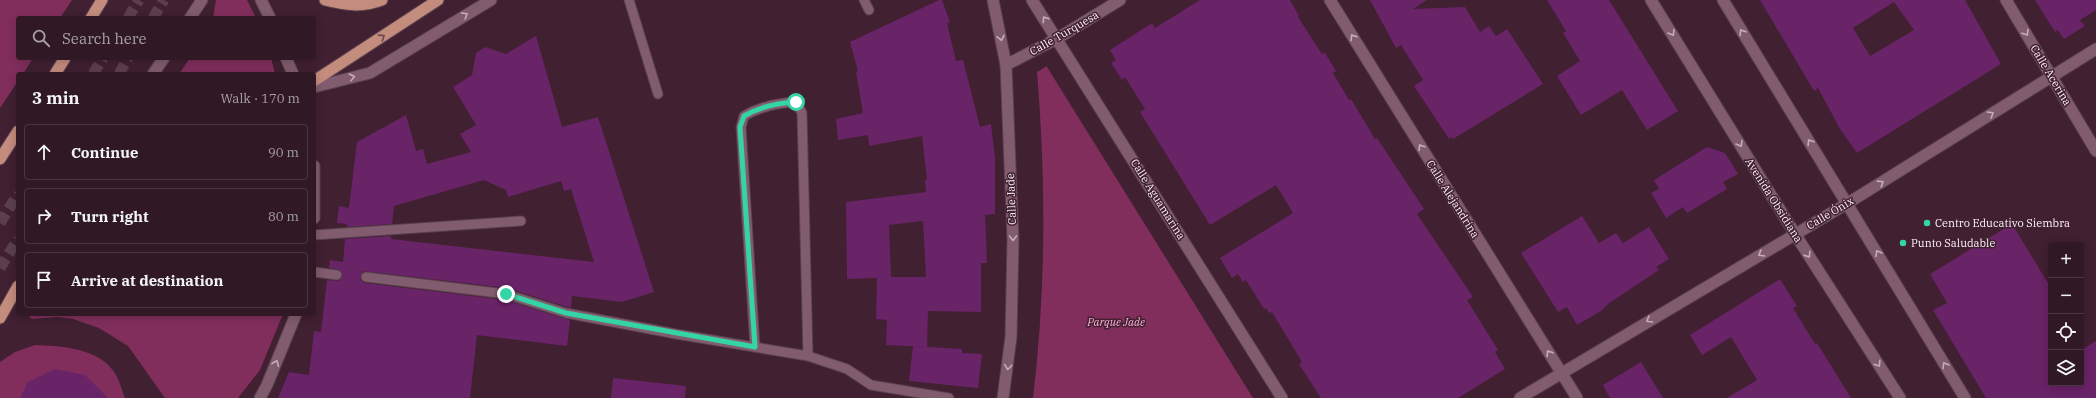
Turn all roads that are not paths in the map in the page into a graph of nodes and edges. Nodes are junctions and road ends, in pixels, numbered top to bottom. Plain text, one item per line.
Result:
1 (102, 0) edge
2 (202, 0) edge
3 (261, 0) edge
4 (325, 0) edge
5 (382, 0) edge
6 (438, 0) edge
7 (491, 0) edge
8 (629, 0) edge
9 (864, 0) edge
10 (993, 0) edge
11 (1032, 0) edge
12 (1120, 0) edge
13 (1330, 0) edge
14 (1651, 0) edge
15 (1723, 0) edge
16 (2006, 0) edge
17 (869, 10) dead end
18 (92, 16) edge
19 (191, 16) edge
20 (269, 16) edge
21 (1058, 38) junction
22 (2096, 49) edge
23 (64, 60) edge
24 (163, 60) edge
25 (287, 60) edge
26 (1006, 65) junction
27 (56, 72) edge
28 (154, 72) edge
29 (292, 72) edge
30 (2053, 76) junction
31 (316, 80) edge
32 (316, 86) edge
33 (658, 94) dead end
34 (16, 134) edge
35 (2096, 151) edge
36 (0, 159) edge
37 (1848, 203) junction
38 (521, 221) dead end
39 (1795, 234) junction
40 (316, 235) edge
41 (316, 272) edge
42 (337, 275) dead end
43 (366, 278) dead end
44 (16, 290) edge
45 (295, 316) edge
46 (0, 318) edge
47 (755, 347) junction
48 (808, 356) junction
49 (1561, 372) junction
50 (260, 398) edge
51 (949, 398) edge
52 (1003, 398) edge
53 (1282, 398) edge
54 (1520, 398) edge
55 (1576, 398) edge
56 (1900, 398) edge
57 (1965, 398) edge

1 - 18 main road
2 - 19 street
3 - 20 street
4 - 5 main road
31 -> 6 main road
32 -> 7 street
8 - 33 lane
9 - 17 lane
10 -> 26 street, Calle Jade
21 -> 11 street, Calle Aguamarina
12 - 21 street, Calle Turquesa
49 -> 13 street, Calle Alejandrina
14 -> 39 street, Avenida Obsidiana
37 -> 15 street
16 -> 30 street, Calle Acerina
21 - 26 street, Calle Turquesa
21 - 53 street, Calle Aguamarina
22 - 30 street, Calle Ónix
23 - 27 main road
24 - 28 street
25 - 29 street
26 -> 52 street, Calle Jade
30 - 35 street, Calle Acerina
37 -> 30 street, Calle Ónix
34 - 36 main road
37 - 39 street, Calle Ónix
57 -> 37 street
38 - 40 lane
39 -> 49 street, Calle Ónix
39 -> 56 street, Avenida Obsidiana
41 - 42 lane
43 - 47 lane
44 - 46 main road
50 -> 45 street
47 - 48 lane
47 - 48 lane
48 - 51 lane
49 - 54 street, Calle Ónix
49 - 55 street, Calle Alejandrina

